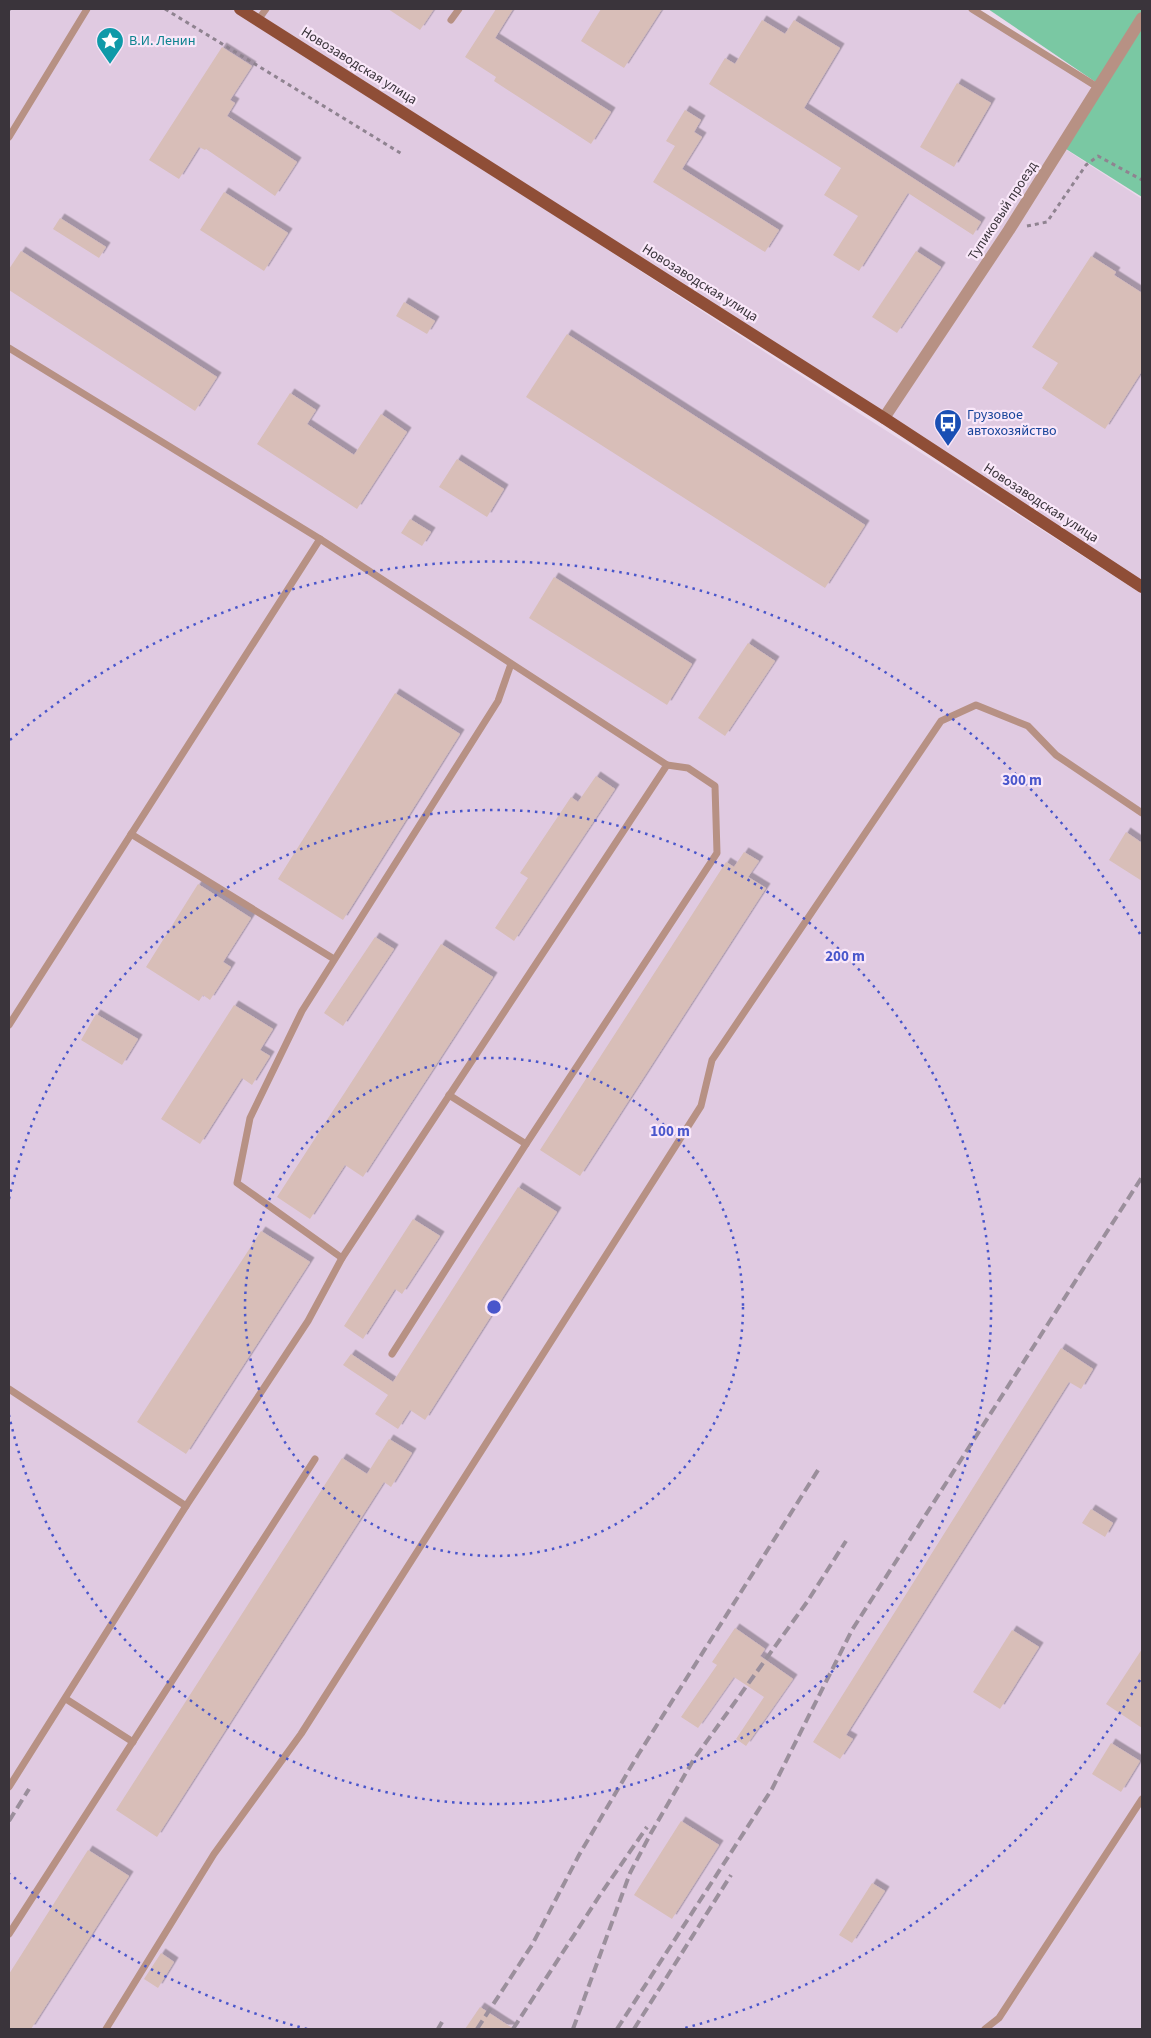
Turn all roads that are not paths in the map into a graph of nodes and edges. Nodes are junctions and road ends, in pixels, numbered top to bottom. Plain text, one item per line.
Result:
1 (87, 9) edge
2 (240, 9) edge
3 (266, 9) edge
4 (458, 9) edge
5 (972, 9) edge
6 (1142, 18) edge
7 (258, 20) junction
8 (451, 20) dead end
9 (1099, 88) junction
10 (9, 138) edge
11 (9, 348) edge
12 (884, 418) junction
13 (320, 539) junction
14 (1142, 587) edge
15 (511, 664) junction
16 (667, 765) junction
17 (1142, 813) edge
18 (131, 834) junction
19 (334, 960) junction
20 (9, 1025) edge
21 (449, 1095) junction
22 (526, 1144) junction
23 (342, 1258) junction
24 (392, 1354) dead end
25 (9, 1389) edge
26 (315, 1458) dead end
27 (186, 1506) junction
28 (66, 1699) junction
29 (133, 1742) junction
30 (9, 1788) edge
31 (1142, 1799) edge
32 (9, 1934) edge
33 (106, 2029) edge
34 (985, 2029) edge

1 - 10 lane
2 - 7 main road, Новозаводская улица
3 - 7 lane
4 - 8 lane
5 - 9 lane
6 - 9 street, Тупиковый проезд
7 - 12 main road, Новозаводская улица
9 - 12 street, Тупиковый проезд
11 - 13 lane
12 - 14 main road, Новозаводская улица
13 - 15 lane
13 - 18 lane
15 - 16 lane
15 - 19 lane
16 - 21 lane
16 - 22 lane
17 - 33 lane
18 - 19 lane
18 - 20 lane
19 - 23 lane
21 - 22 lane
21 - 23 lane
22 - 24 lane
23 - 27 lane
25 - 27 lane
26 - 29 lane
27 - 28 lane
28 - 29 lane
28 - 30 lane
29 - 32 lane
31 - 34 lane

